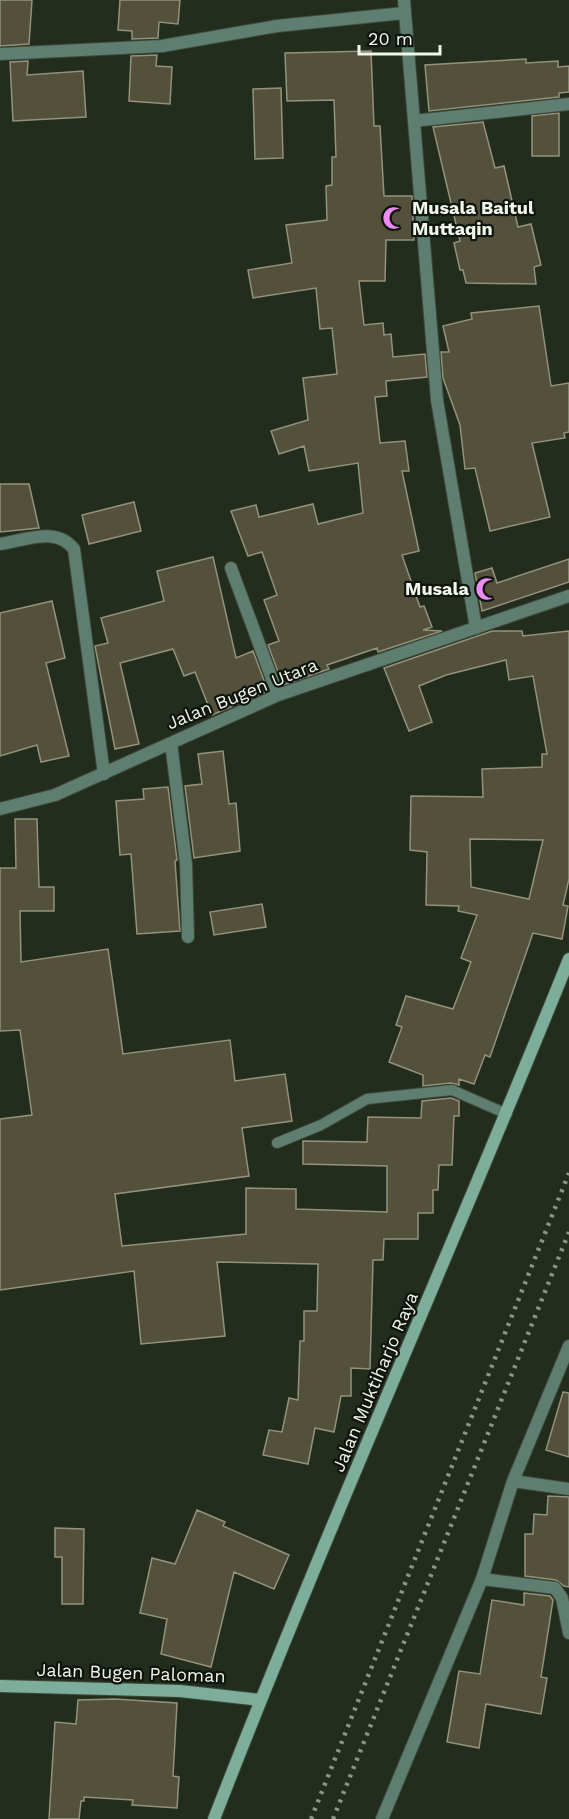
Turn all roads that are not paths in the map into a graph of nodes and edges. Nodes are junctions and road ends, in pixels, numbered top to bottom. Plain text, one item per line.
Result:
1 (404, 6) edge
2 (0, 54) edge
3 (569, 104) edge
4 (414, 121) junction
5 (0, 544) edge
6 (231, 568) dead end
7 (569, 596) edge
8 (476, 628) junction
9 (278, 695) junction
10 (171, 743) junction
11 (104, 774) junction
12 (0, 809) edge
13 (188, 936) dead end
14 (569, 959) edge
15 (507, 1114) junction
16 (277, 1143) dead end
17 (569, 1346) edge
18 (513, 1480) junction
19 (569, 1489) edge
20 (482, 1580) junction
21 (569, 1633) edge
22 (0, 1686) edge
23 (260, 1700) junction
24 (214, 1819) edge
25 (382, 1819) edge

1 - 2 street
1 - 4 street
3 - 4 street
4 - 8 street
5 - 11 street
6 - 9 street
7 - 8 street, Jalan Bugen Utara
8 - 9 street, Jalan Bugen Utara
9 - 10 street, Jalan Bugen Utara
10 - 11 street, Jalan Bugen Utara
10 - 13 street
11 - 12 street, Jalan Bugen Utara
14 - 15 street, Jalan Muktiharjo Raya
15 - 16 lane
15 - 23 street, Jalan Muktiharjo Raya
17 - 18 street
18 - 19 street
18 - 20 street
20 - 21 street
20 - 25 street
22 - 23 street, Jalan Bugen Paloman
23 - 24 street, Jalan Muktiharjo Raya

